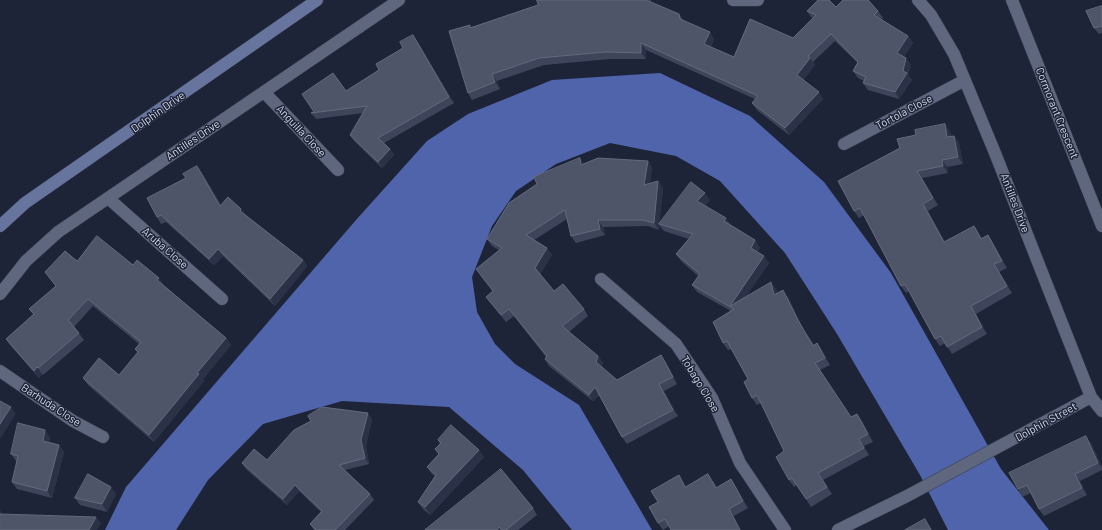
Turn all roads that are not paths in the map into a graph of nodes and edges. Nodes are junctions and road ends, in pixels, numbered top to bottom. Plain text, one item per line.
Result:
1 (317, 0) edge
2 (399, 0) edge
3 (733, 0) edge
4 (758, 0) edge
5 (918, 0) edge
6 (1012, 0) edge
7 (965, 80) junction
8 (264, 92) junction
9 (844, 144) dead end
10 (338, 170) dead end
11 (108, 198) junction
12 (1101, 222) edge
13 (0, 226) edge
14 (601, 279) dead end
15 (0, 294) edge
16 (222, 299) dead end
17 (0, 372) edge
18 (1091, 397) junction
19 (1102, 411) edge
20 (103, 437) dead end
21 (785, 530) edge
22 (838, 530) edge

1 - 13 street, Dolphin Drive
2 - 8 street, Antilles Drive
3 - 4 street
5 - 7 street, Antilles Drive
6 - 12 street, Cormorant Crescent
7 - 9 street, Tortola Close
7 - 18 street, Antilles Drive
8 - 10 street, Anguilla Close
8 - 11 street, Antilles Drive
11 - 15 street, Antilles Drive
11 - 16 street, Aruba Close
14 - 21 street, Tobago Close
17 - 20 street, Barhuda Close
18 - 19 street, Antilles Drive
18 - 22 street, Dolphin Street

